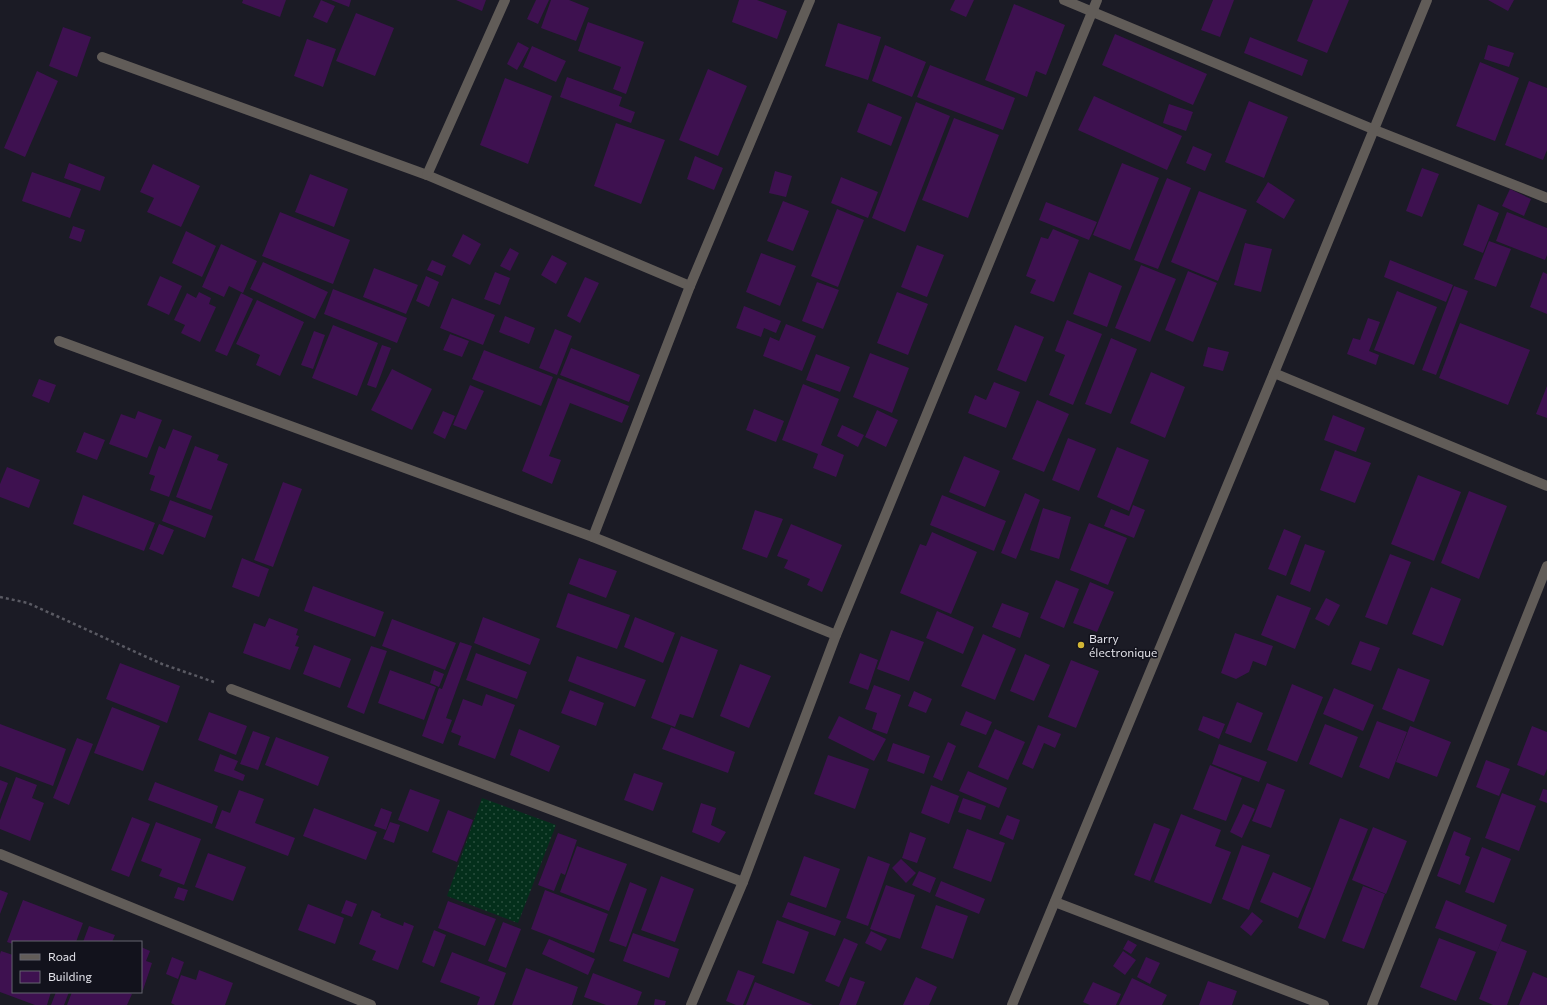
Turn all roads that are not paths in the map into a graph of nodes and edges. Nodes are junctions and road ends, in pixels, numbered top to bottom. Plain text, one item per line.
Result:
1 (505, 0) edge
2 (810, 0) edge
3 (1064, 0) edge
4 (1097, 0) edge
5 (1427, 0) edge
6 (1092, 11) junction
7 (102, 57) dead end
8 (1374, 130) junction
9 (427, 175) junction
10 (1547, 198) edge
11 (690, 286) junction
12 (59, 341) dead end
13 (1274, 373) junction
14 (1547, 486) edge
15 (593, 537) junction
16 (1547, 566) edge
17 (836, 635) junction
18 (231, 689) road end
19 (0, 854) edge
20 (743, 882) junction
21 (1055, 902) junction
22 (371, 1005) edge
23 (691, 1005) edge
24 (1012, 1005) edge
25 (1324, 1005) edge
26 (1372, 1005) edge

1 - 9 street
2 - 11 street
3 - 6 street
4 - 6 street
5 - 8 street
6 - 8 street
6 - 17 street
7 - 9 street
8 - 10 street
8 - 13 street
9 - 11 street
11 - 15 street
12 - 15 street
13 - 14 street
13 - 21 street
15 - 17 street
16 - 26 street
17 - 20 street
18 - 20 street
19 - 22 street
20 - 23 street
21 - 24 street
21 - 25 street

